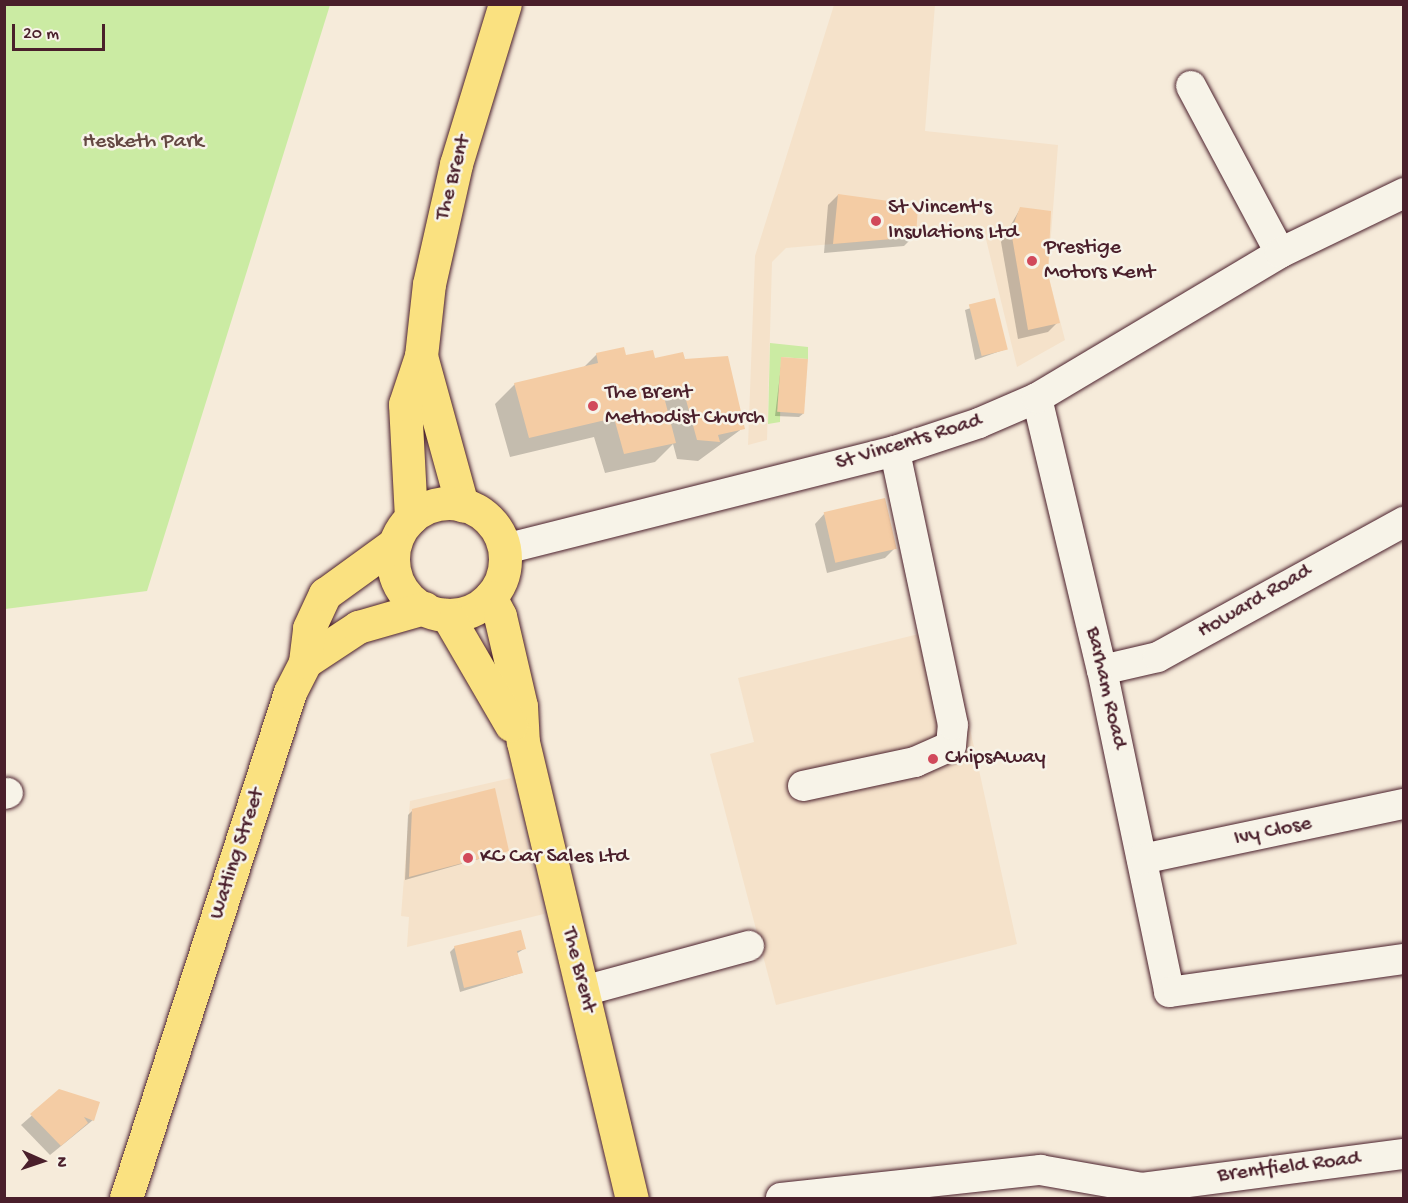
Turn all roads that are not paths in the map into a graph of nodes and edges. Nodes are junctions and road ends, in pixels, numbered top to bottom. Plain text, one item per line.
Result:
1 (505, 4) edge
2 (1191, 86) dead end
3 (1404, 193) edge
4 (1280, 253) junction
5 (421, 356) junction
6 (1037, 398) junction
7 (895, 451) junction
8 (462, 505) junction
9 (1404, 522) edge
10 (403, 531) junction
11 (505, 549) junction
12 (490, 597) junction
13 (435, 611) junction
14 (305, 662) junction
15 (1102, 670) junction
16 (522, 742) junction
17 (803, 786) dead end
18 (1404, 804) edge
19 (1142, 859) junction
20 (749, 946) dead end
21 (1404, 959) edge
22 (583, 991) junction
23 (1404, 1154) edge
24 (126, 1198) edge
25 (632, 1198) edge
26 (781, 1198) edge

1 - 5 main road, The Brent
2 - 4 street
3 - 4 street, St Vincents Road
4 - 6 street, St Vincents Road
5 - 8 main road, The Brent
5 - 10 main road, The Brent
6 - 7 street, St Vincents Road
6 - 15 street, Barham Road
7 - 11 street, St Vincents Road
7 - 17 street
8 - 10 main road
8 - 11 main road
9 - 15 street, Howard Road
10 - 13 main road, The Brent
10 - 14 main road, Watling Street
11 - 12 main road
12 - 13 main road
12 - 16 main road, The Brent
13 - 14 main road
13 - 16 main road, The Brent
14 - 24 main road, Watling Street
15 - 19 street, Barham Road
16 - 22 main road, The Brent
18 - 19 street, Ivy Close
19 - 21 street, Barham Road
20 - 22 street
22 - 25 main road, The Brent
23 - 26 street, Brentfield Road

